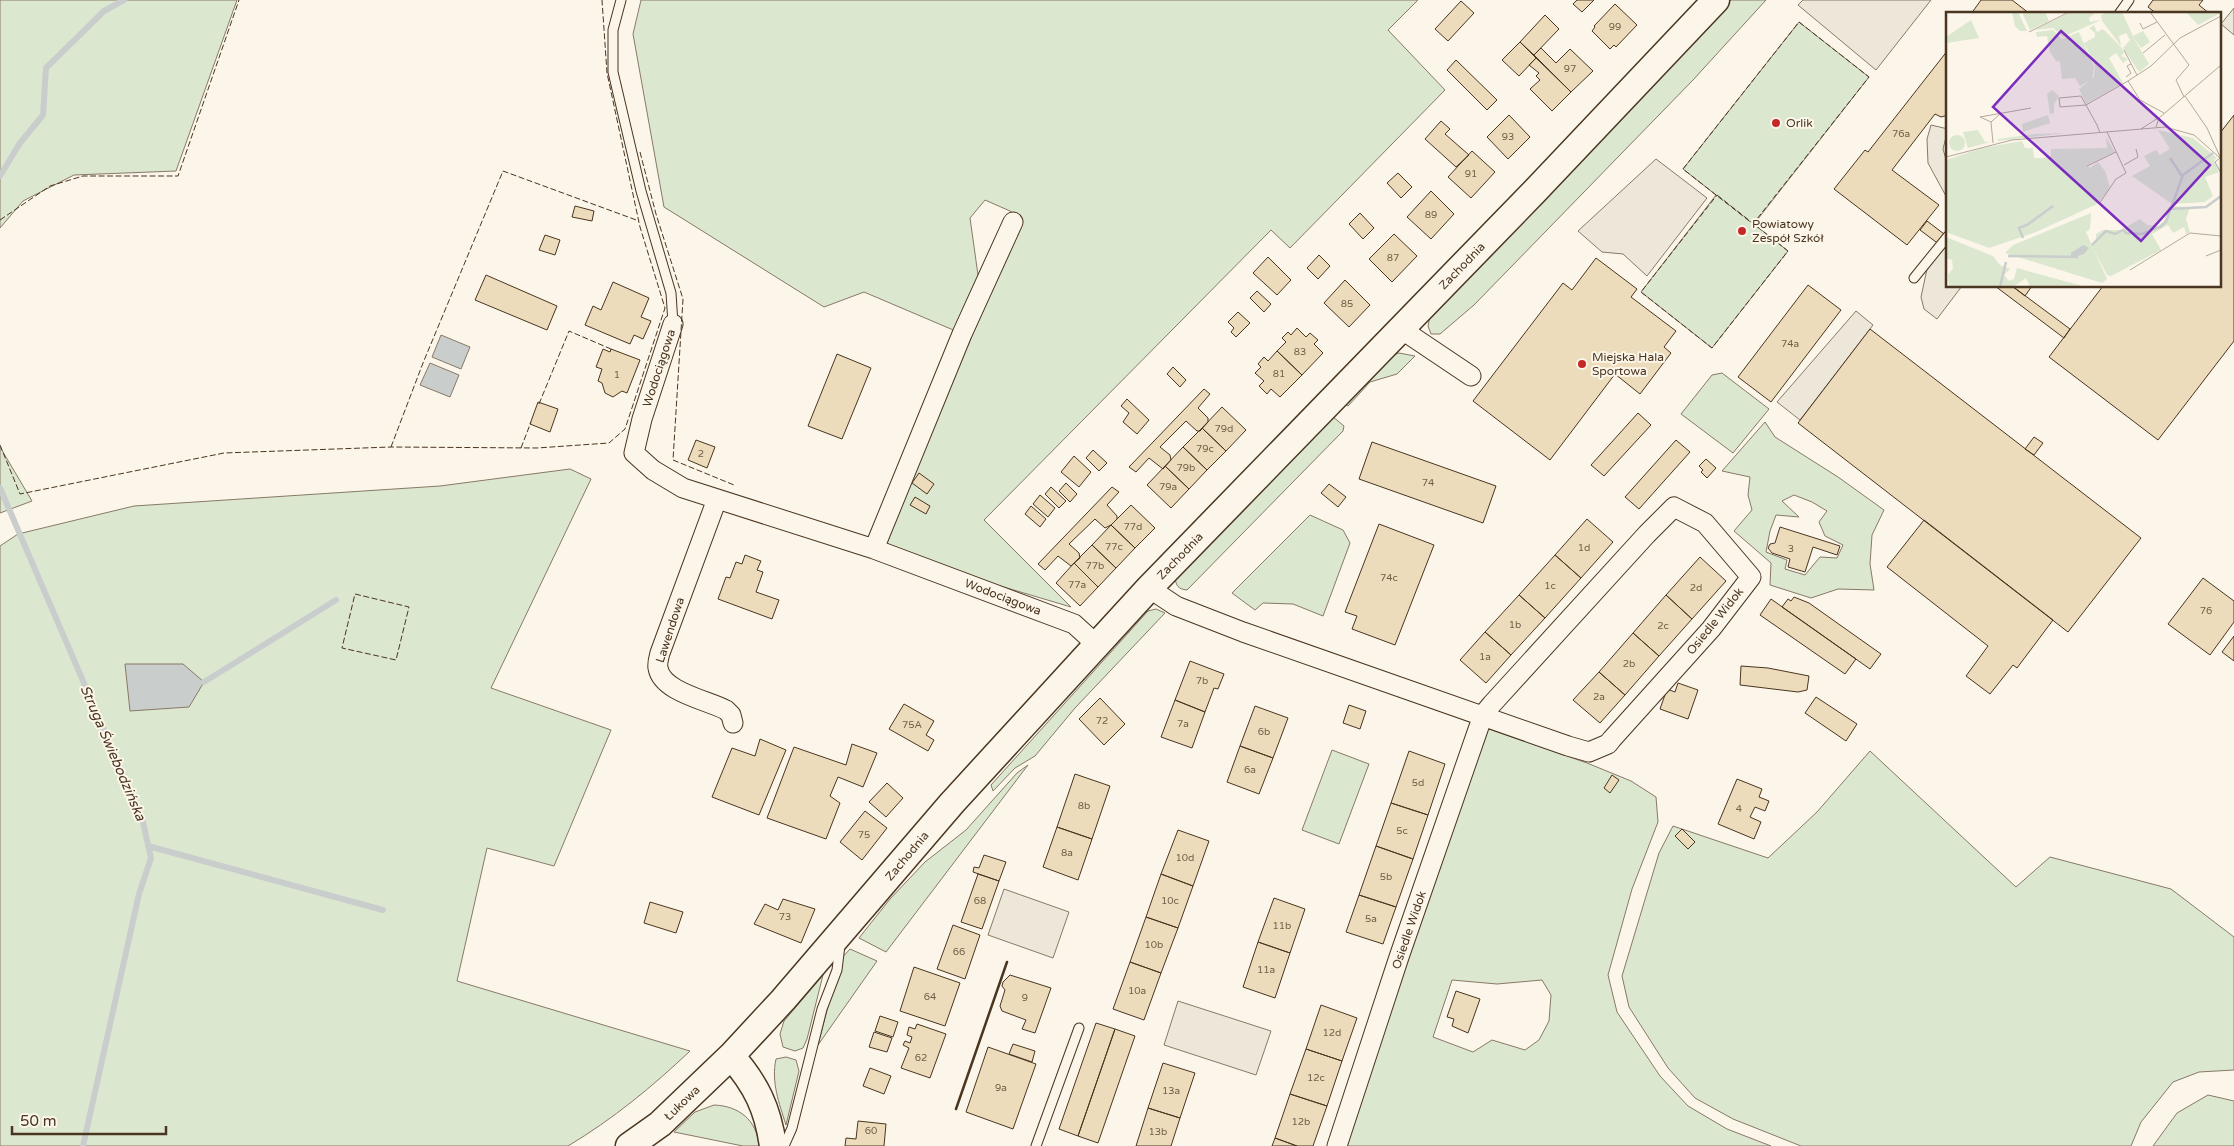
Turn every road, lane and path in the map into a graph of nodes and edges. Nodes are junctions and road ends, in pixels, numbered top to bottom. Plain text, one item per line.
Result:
1 (621, 0) edge
2 (1716, 0) edge
3 (2122, 0) edge
4 (2129, 0) edge
5 (2120, 12) edge
6 (1013, 222) dead end
7 (1946, 238) edge
8 (1914, 278) dead end
9 (673, 324) joint
10 (1401, 329) junction
11 (1471, 376) dead end
12 (717, 499) junction
13 (874, 549) junction
14 (1149, 588) junction
15 (1097, 645) junction
16 (1483, 715) junction
17 (733, 723) dead end
18 (841, 932) junction
19 (1078, 1028) dead end
20 (731, 1056) junction
21 (629, 1146) edge
22 (773, 1146) edge
23 (784, 1146) edge
24 (1036, 1146) edge
25 (1337, 1146) edge

1 - 9 lane, Wodociągowa
2 - 10 street, Zachodnia
3 - 5 lane
4 - 5 lane
6 - 13 street
7 - 8 lane
9 - 12 street, Wodociągowa
10 - 11 street
10 - 14 street, Zachodnia
12 - 13 street, Wodociągowa
12 - 17 street, Lawendowa
13 - 15 street, Wodociągowa
14 - 15 street, Zachodnia
14 - 16 street, Osiedle Widok
15 - 18 street, Zachodnia
16 - 16 street, Osiedle Widok
16 - 25 street, Osiedle Widok
18 - 20 street, Zachodnia
18 - 23 lane
19 - 24 lane
20 - 21 street, Łukowa
20 - 22 street

